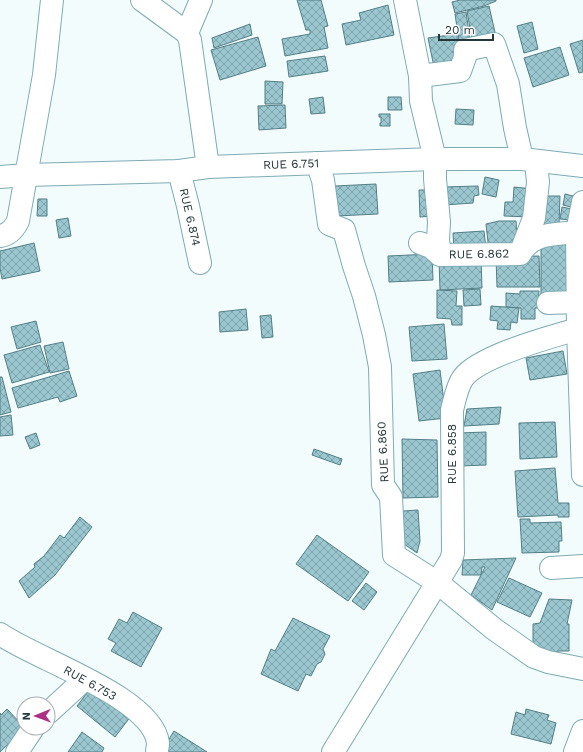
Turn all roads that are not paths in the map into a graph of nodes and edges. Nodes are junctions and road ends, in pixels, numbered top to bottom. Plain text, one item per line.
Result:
1 (52, 0) edge
2 (142, 0) edge
3 (201, 0) edge
4 (406, 0) edge
5 (187, 32) junction
6 (420, 76) junction
7 (435, 159) junction
8 (529, 160) junction
9 (318, 163) junction
10 (583, 166) edge
11 (208, 167) junction
12 (179, 171) junction
13 (26, 175) junction
14 (0, 176) edge
15 (583, 202) edge
16 (577, 232) junction
17 (0, 236) edge
18 (420, 243) dead end
19 (520, 254) junction
20 (440, 255) junction
21 (200, 263) dead end
22 (576, 302) junction
23 (548, 303) dead end
24 (578, 329) junction
25 (583, 475) edge
26 (583, 566) edge
27 (551, 568) dead end
28 (438, 583) junction
29 (1, 636) edge
30 (583, 669) edge
31 (85, 679) junction
32 (56, 706) edge
33 (583, 731) edge
34 (28, 736) edge
35 (17, 752) edge
36 (157, 752) edge
37 (333, 752) edge
38 (575, 752) edge

1 - 13 street
2 - 5 street
3 - 5 street
4 - 6 street, RUE 6.862
5 - 11 street
6 - 7 street, RUE 6.862
6 - 8 street, RUE 6.862
7 - 8 street, RUE 6.751
7 - 9 street, RUE 6.751
7 - 20 street, RUE 6.862
8 - 10 street, RUE 6.751
8 - 19 street, RUE 6.862
9 - 11 street, RUE 6.751
9 - 28 street, RUE 6.860
11 - 12 street, RUE 6.751
12 - 13 street, RUE 6.751
12 - 21 street, RUE 6.874
13 - 14 street, RUE 6.751
13 - 17 street
15 - 16 street
16 - 19 street
16 - 22 street
18 - 20 street
19 - 20 street, RUE 6.862
22 - 23 street
22 - 24 street
24 - 25 street
24 - 28 street, RUE 6.858
26 - 27 street
28 - 30 street, RUE 6.860
28 - 37 street, RUE 6.858
29 - 31 street, RUE 6.753
31 - 32 street
31 - 36 street, RUE 6.753
33 - 38 street
34 - 35 street

